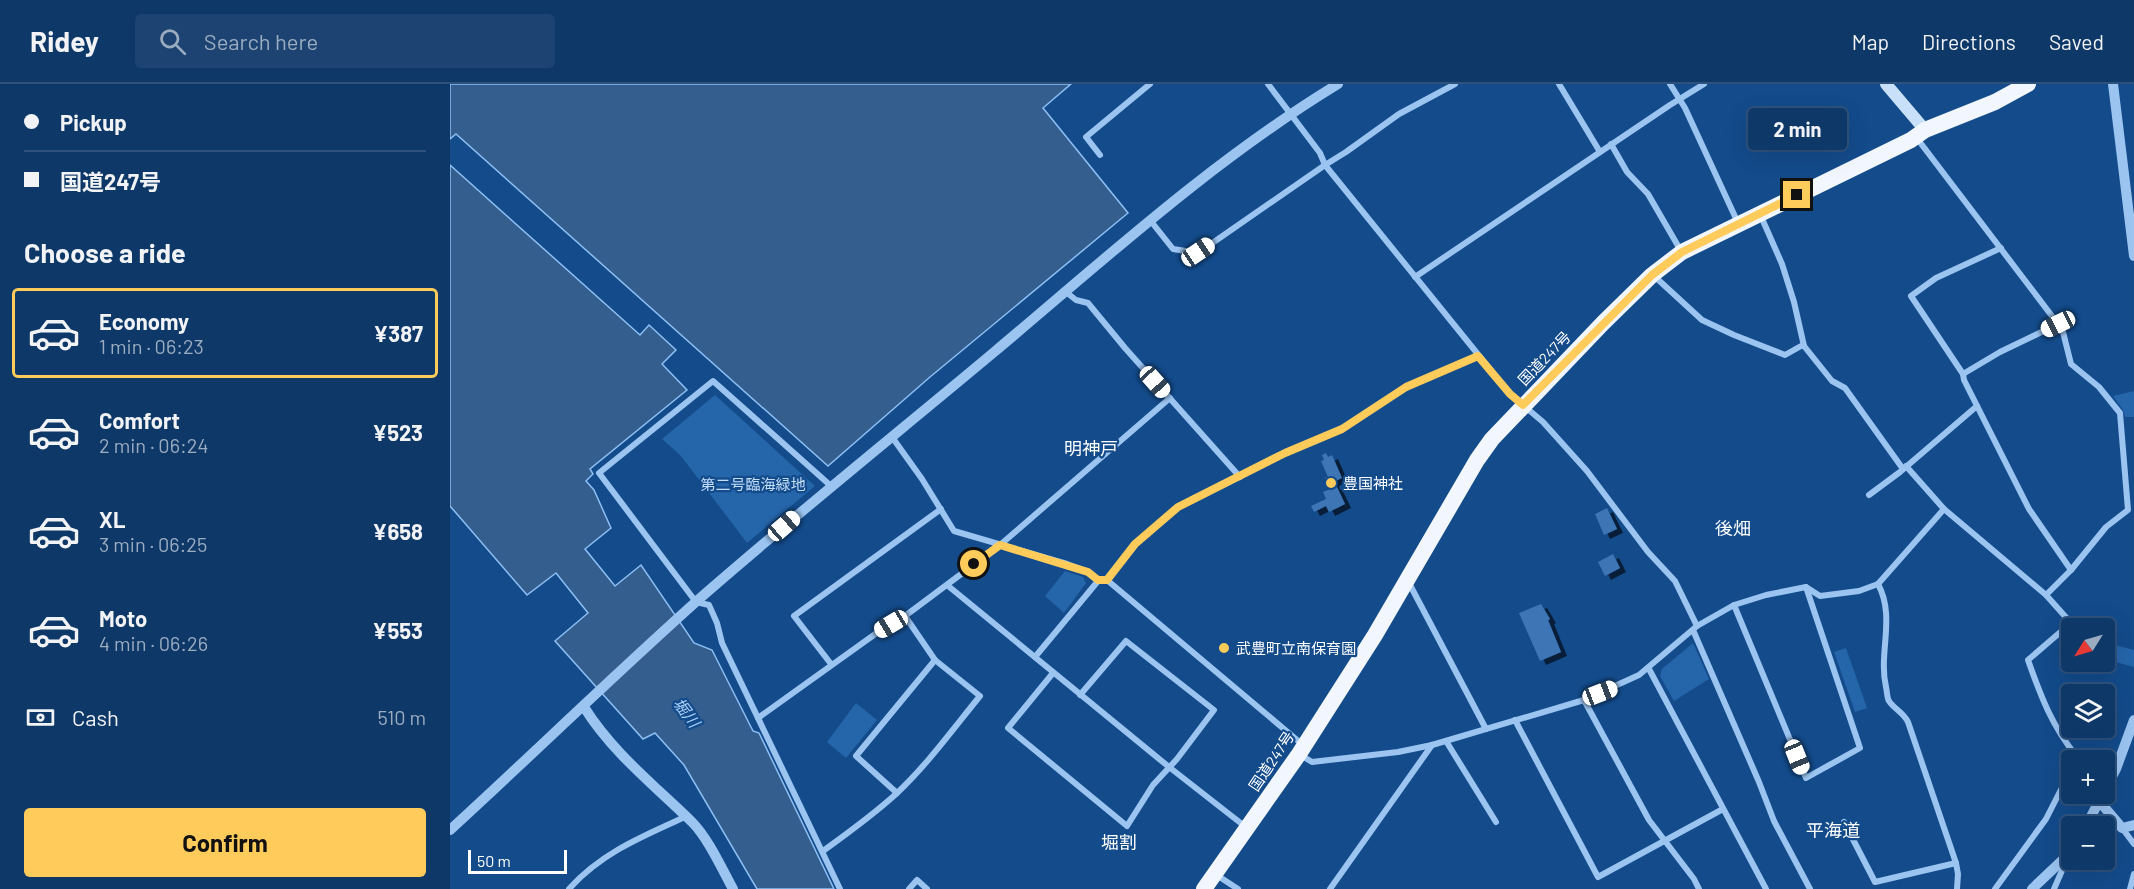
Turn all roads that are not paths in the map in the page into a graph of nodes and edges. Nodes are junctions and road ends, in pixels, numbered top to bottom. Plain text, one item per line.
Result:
1 (1150, 84) edge
2 (1268, 84) edge
3 (1338, 84) edge
4 (1455, 84) edge
5 (1559, 84) edge
6 (1670, 84) edge
7 (1704, 84) edge
8 (1886, 84) edge
9 (2028, 84) edge
10 (2113, 84) edge
11 (1680, 99) junction
12 (1290, 113) junction
13 (1920, 133) junction
14 (1611, 144) junction
15 (1600, 152) junction
16 (1100, 155) dead end
17 (1325, 165) junction
18 (1760, 214) junction
19 (1150, 219) junction
20 (1739, 224) junction
21 (2001, 248) junction
22 (1682, 252) junction
23 (2134, 256) edge
24 (1652, 275) junction
25 (1415, 277) junction
26 (1066, 292) junction
27 (2058, 324) junction
28 (1804, 346) junction
29 (1478, 356) junction
30 (1963, 374) junction
31 (1170, 398) junction
32 (1523, 405) junction
33 (1977, 406) junction
34 (892, 437) junction
35 (1904, 467) junction
36 (1240, 477) junction
37 (831, 486) junction
38 (2131, 489) edge
39 (1869, 495) dead end
40 (941, 508) junction
41 (1944, 509) junction
42 (1000, 545) junction
43 (2071, 570) junction
44 (1098, 580) junction
45 (1107, 580) junction
46 (1407, 580) junction
47 (1878, 584) junction
48 (947, 585) junction
49 (1806, 587) junction
50 (2046, 595) junction
51 (696, 602) junction
52 (1734, 605) junction
53 (905, 616) junction
54 (1695, 628) junction
55 (1035, 657) junction
56 (935, 660) junction
57 (831, 664) junction
58 (1649, 669) junction
59 (1053, 673) junction
60 (1080, 694) junction
61 (1584, 700) junction
62 (584, 706) junction
63 (758, 718) junction
64 (1515, 720) junction
65 (2134, 720) edge
66 (1486, 729) junction
67 (1446, 741) junction
68 (1431, 746) junction
69 (1301, 749) junction
70 (2072, 750) edge
71 (1168, 767) junction
72 (2115, 771) edge
73 (2061, 790) edge
74 (897, 793) junction
75 (2102, 804) edge
76 (1723, 809) junction
77 (686, 817) junction
78 (1496, 822) dead end
79 (1844, 822) dead end
80 (2134, 825) edge
81 (1247, 828) junction
82 (2122, 828) junction
83 (450, 830) edge
84 (1665, 841) junction
85 (2134, 844) edge
86 (823, 851) junction
87 (2061, 861) edge
88 (1956, 863) junction
89 (2062, 870) edge
90 (1215, 873) junction
91 (2134, 874) edge
92 (1997, 888) edge
93 (569, 889) edge
94 (733, 889) edge
95 (840, 889) edge
96 (909, 889) edge
97 (927, 889) edge
98 (1204, 889) edge
99 (1238, 889) edge
100 (1330, 889) edge
101 (1699, 889) edge
102 (1766, 889) edge
103 (1810, 889) edge
104 (1957, 889) edge
105 (2032, 889) edge
106 (2054, 889) edge
107 (2130, 889) edge

1 - 16 street
2 - 12 street
3 - 12 street
4 - 17 street
5 - 15 street
6 - 11 street
7 - 11 street
8 - 13 main road
9 - 13 highway, 国道247号
10 - 23 street
11 - 14 street
11 - 20 street
12 - 17 street
12 - 19 street
13 - 18 highway, 国道247号
13 - 21 street
14 - 15 street
14 - 22 street
15 - 25 street
17 - 19 street
17 - 25 street
18 - 20 highway, 国道247号
18 - 28 street
19 - 26 street
20 - 22 highway, 国道247号
21 - 27 street
21 - 30 street
22 - 24 highway, 国道247号
24 - 28 street
24 - 32 highway, 国道247号
25 - 29 street
26 - 31 street
26 - 34 street
27 - 30 street
27 - 38 street
28 - 35 street
29 - 32 street
29 - 36 street
30 - 33 street
31 - 36 street
31 - 42 street
32 - 46 highway, 国道247号
32 - 54 street
33 - 35 street
33 - 43 street
34 - 37 street
34 - 40 street
35 - 39 street
35 - 41 street
36 - 45 street
37 - 51 street
37 - 51 street
38 - 43 street
40 - 42 street
40 - 57 street
41 - 47 street
41 - 50 street
42 - 44 street
42 - 48 street
43 - 50 street
44 - 45 street
44 - 55 street
45 - 69 street
46 - 66 street
46 - 69 highway, 国道247号
47 - 49 street
47 - 88 street
48 - 53 street
48 - 55 street
49 - 52 street
49 - 52 street
50 - 70 street
51 - 62 street
51 - 63 street
52 - 54 street
53 - 56 street
53 - 57 street
54 - 58 street
54 - 103 street
55 - 59 street
56 - 74 street
56 - 74 street
57 - 63 street
58 - 61 street
58 - 76 street
59 - 60 street
59 - 71 street
60 - 71 street
60 - 71 street
61 - 64 street
61 - 84 street
62 - 77 street
62 - 83 street
63 - 86 street
64 - 66 street
64 - 84 street
65 - 72 street
66 - 67 street
67 - 68 street
67 - 78 street
68 - 69 street
68 - 100 street
69 - 81 highway, 国道247号
71 - 81 street
73 - 92 street
74 - 86 street
75 - 82 street
76 - 84 street
76 - 102 street
77 - 93 street
77 - 94 street
79 - 88 street
80 - 82 street
81 - 90 highway, 国道247号
82 - 85 street
84 - 101 street
86 - 95 street
87 - 105 street
88 - 104 street
89 - 106 street
90 - 98 highway, 国道247号
90 - 99 street
91 - 107 street
96 - 97 street

